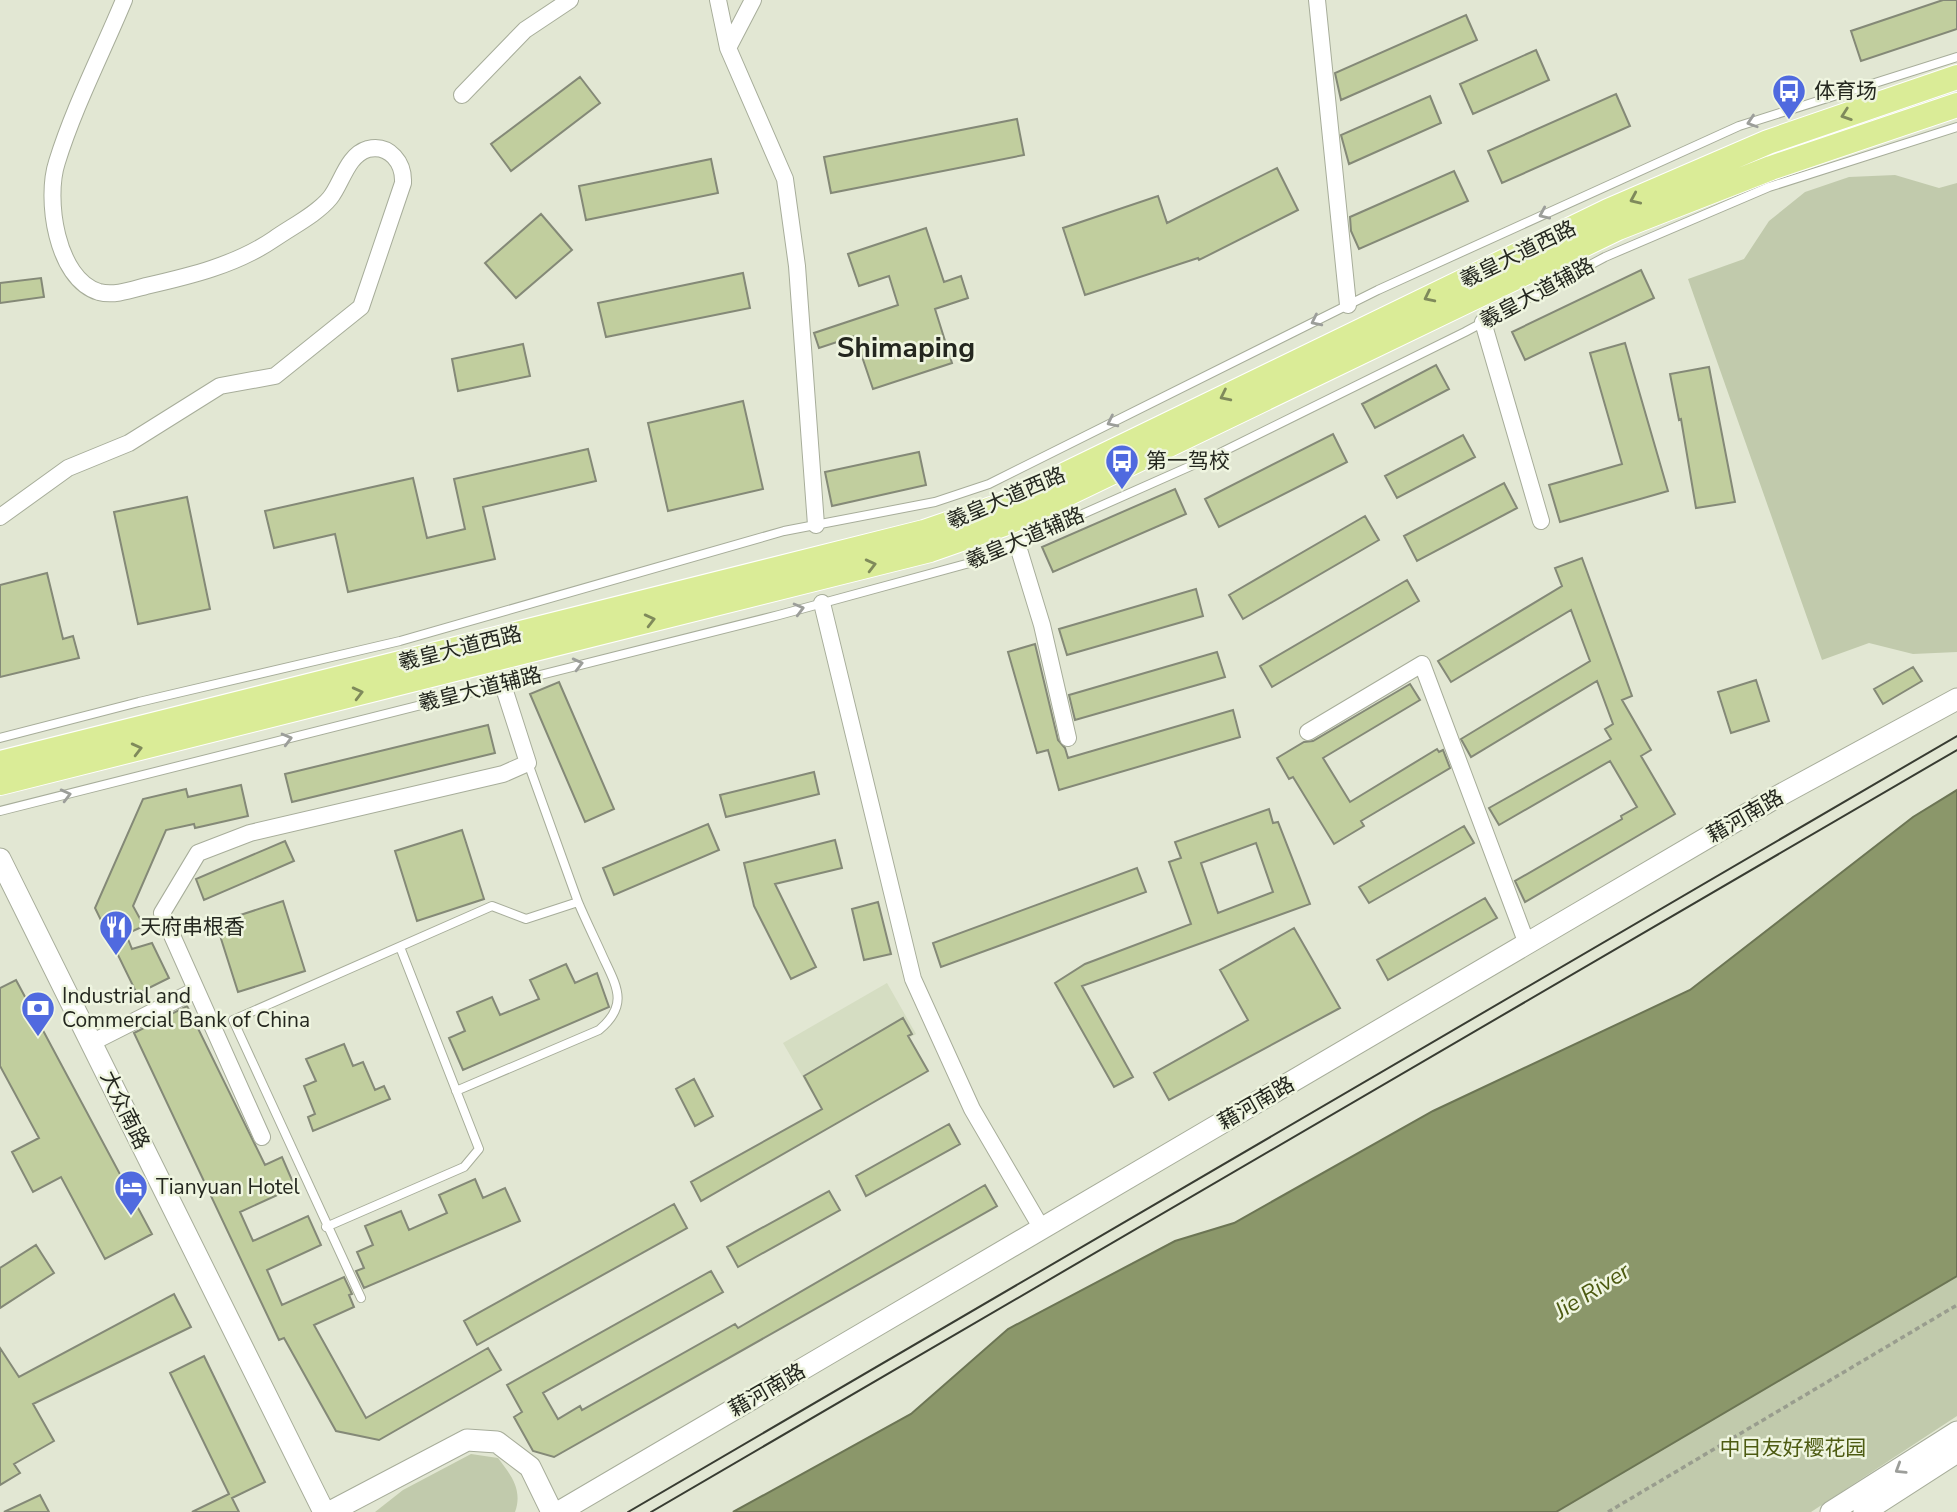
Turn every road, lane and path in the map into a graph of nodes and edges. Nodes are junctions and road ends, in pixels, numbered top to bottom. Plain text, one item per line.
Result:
1 (124, 0) edge
2 (570, 0) edge
3 (718, 0) edge
4 (753, 0) edge
5 (1317, 0) edge
6 (729, 48) junction
7 (1957, 57) edge
8 (1957, 77) edge
9 (462, 95) dead end
10 (1957, 105) edge
11 (1957, 127) edge
12 (1348, 305) junction
13 (1483, 322) junction
14 (0, 517) edge
15 (1541, 521) dead end
16 (816, 525) junction
17 (1017, 543) junction
18 (822, 603) junction
19 (502, 682) junction
20 (1957, 699) edge
21 (1308, 732) dead end
22 (0, 738) edge
23 (1068, 738) dead end
24 (0, 763) edge
25 (528, 763) junction
26 (0, 783) edge
27 (0, 811) edge
28 (0, 859) edge
29 (578, 902) junction
30 (1527, 944) junction
31 (400, 947) junction
32 (196, 990) junction
33 (91, 1043) junction
34 (456, 1091) junction
35 (262, 1137) dead end
36 (327, 1226) junction
37 (1042, 1229) junction
38 (361, 1298) dead end
39 (1957, 1305) edge
40 (1957, 1432) edge
41 (1957, 1452) edge
42 (324, 1512) edge
43 (330, 1512) edge
44 (552, 1512) edge
45 (559, 1512) edge
46 (1608, 1512) edge
47 (1830, 1512) edge
48 (1864, 1512) edge

1 - 14 street
2 - 9 street
3 - 6 street
4 - 6 street
5 - 12 street
6 - 16 street
7 -> 12 lane
8 -> 24 main road, 羲皇大道西路
26 -> 10 main road, 羲皇大道西路
11 - 13 lane, 羲皇大道辅路
12 -> 16 lane
13 - 15 street
13 - 17 lane, 羲皇大道辅路
16 - 22 lane
17 - 18 lane, 羲皇大道辅路
17 - 23 street
19 -> 18 lane, 羲皇大道辅路
18 - 37 street
19 - 25 street
27 -> 19 lane, 羲皇大道辅路
20 - 30 main road, 藉河南路
21 - 30 street
25 - 29 lane
25 - 32 street
28 - 33 main road, 大众南路
29 - 31 lane
29 - 34 lane
30 - 37 main road, 藉河南路
31 - 34 lane
31 - 36 lane
32 - 33 street
32 - 35 street
33 - 42 main road, 大众南路
34 - 36 lane
36 - 38 lane
37 - 45 main road, 藉河南路
39 - 46 path
40 -> 47 main road
41 - 48 main road
43 - 44 main road

